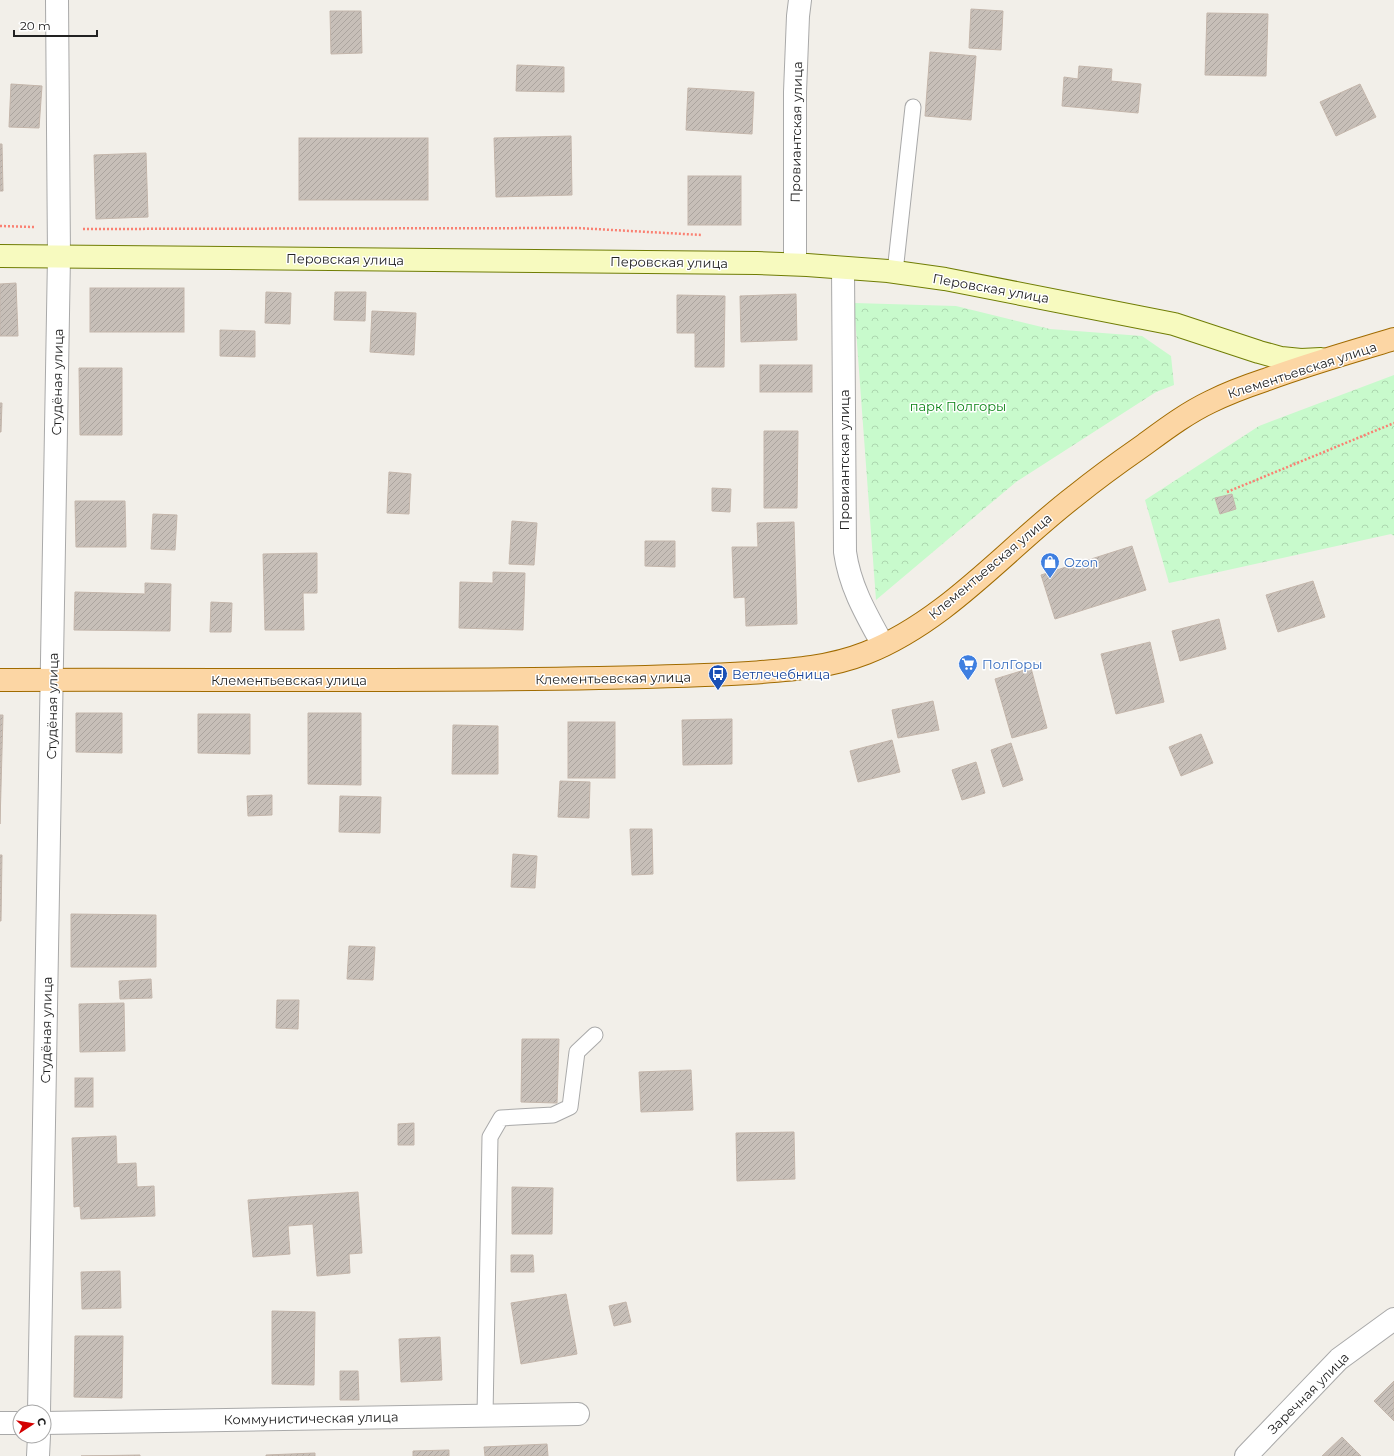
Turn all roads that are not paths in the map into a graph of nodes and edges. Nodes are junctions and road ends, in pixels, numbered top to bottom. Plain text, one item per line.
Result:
1 (56, 0) edge
2 (800, 0) edge
3 (913, 107) dead end
4 (0, 256) edge
5 (59, 256) junction
6 (795, 264) junction
7 (843, 268) junction
8 (895, 272) junction
9 (1394, 339) edge
10 (1327, 359) junction
11 (883, 644) junction
12 (0, 680) edge
13 (53, 680) junction
14 (595, 1035) dead end
15 (1394, 1319) edge
16 (39, 1404) edge
17 (578, 1414) dead end
18 (485, 1416) junction
19 (0, 1423) edge
20 (12, 1423) edge
21 (52, 1423) edge
22 (39, 1444) edge
23 (38, 1456) edge
24 (1246, 1456) edge

1 - 5 street, Студёная улица
2 - 6 street, Провиантская улица
3 - 8 lane
4 - 5 main road, Перовская улица
5 - 6 main road, Перовская улица
5 - 13 street, Студёная улица
6 - 7 main road, Перовская улица
7 - 8 main road, Перовская улица
7 - 11 street, Провиантская улица
8 - 10 main road, Перовская улица
9 - 10 main road, Клементьевская улица
10 - 11 main road, Клементьевская улица
11 - 13 main road, Клементьевская улица
12 - 13 main road, Клементьевская улица
13 - 16 street, Студёная улица
14 - 18 lane
15 - 24 street, Заречная улица
17 - 18 street, Коммунистическая улица
18 - 21 street, Коммунистическая улица
19 - 20 street
22 - 23 street

